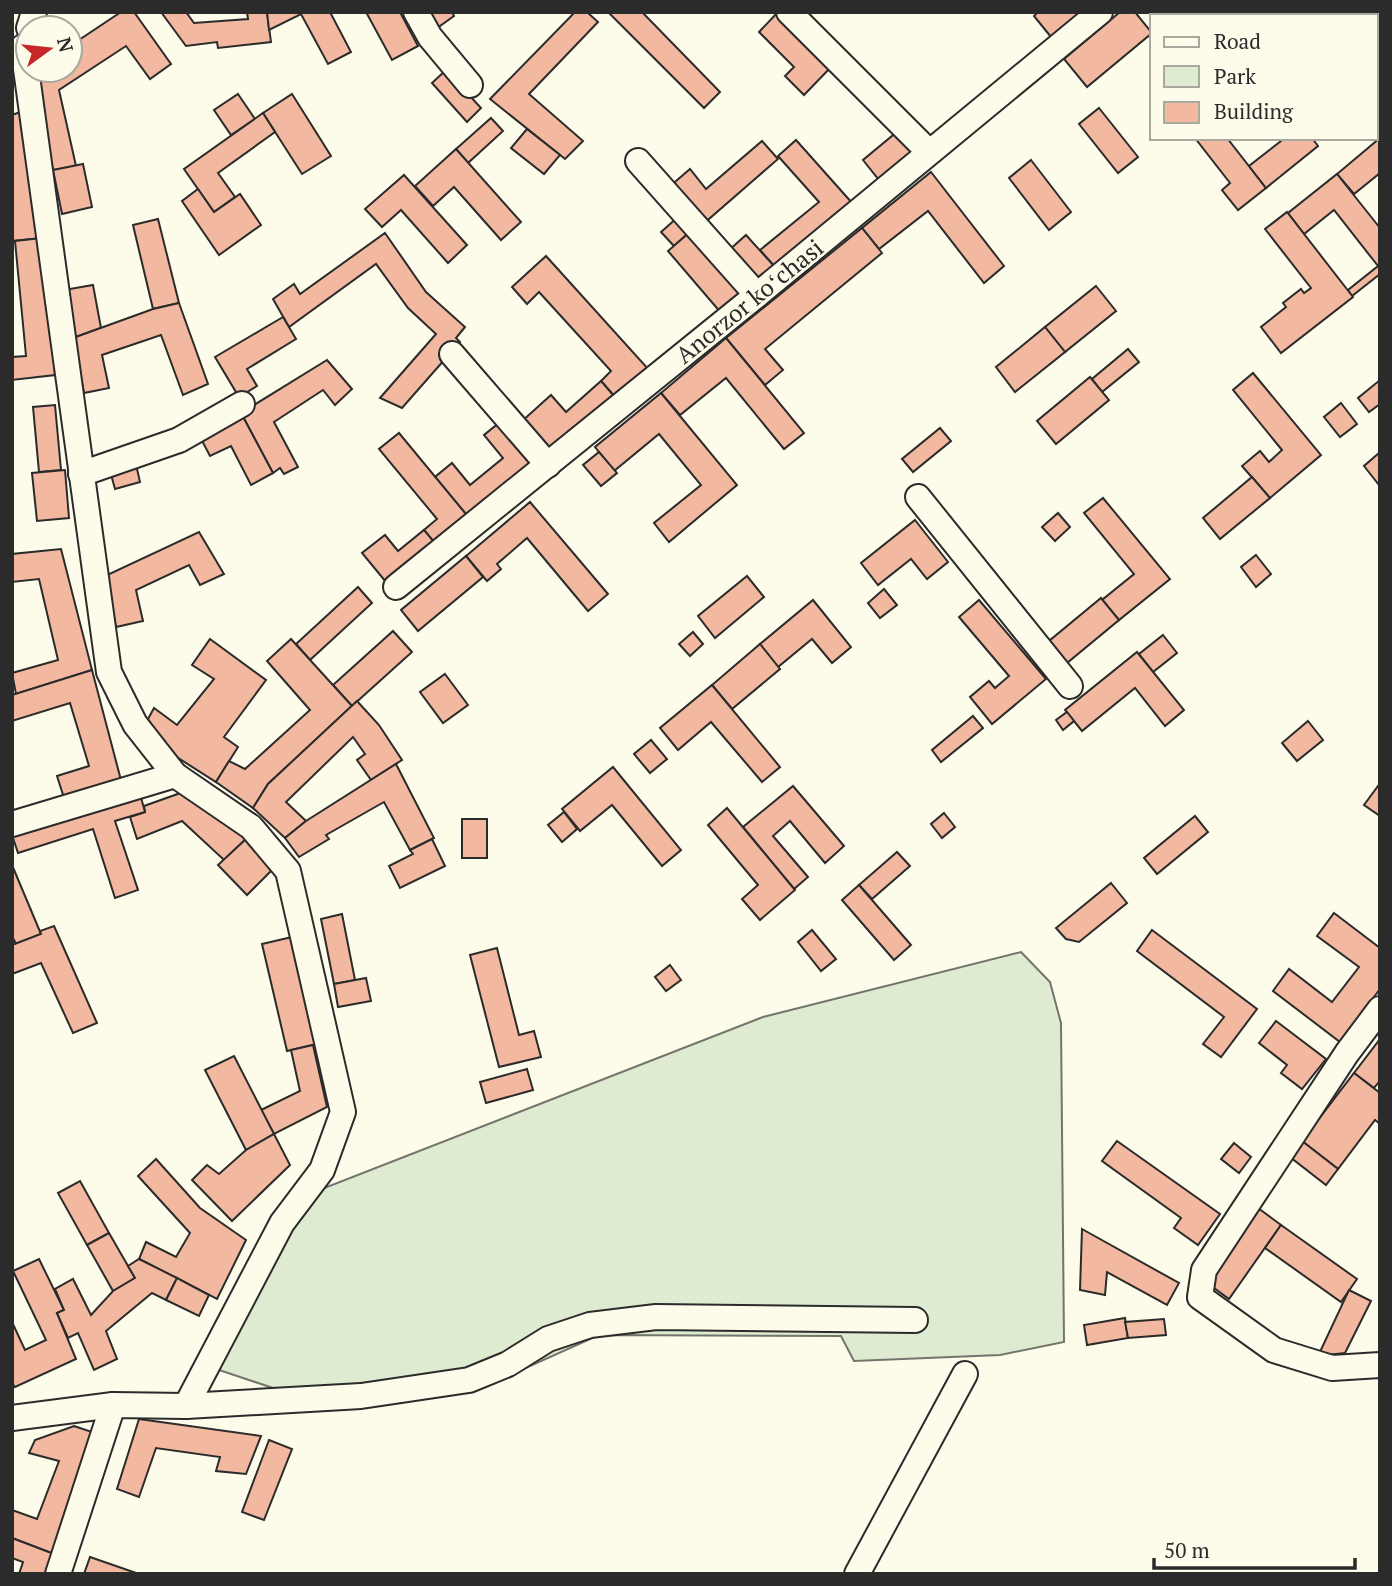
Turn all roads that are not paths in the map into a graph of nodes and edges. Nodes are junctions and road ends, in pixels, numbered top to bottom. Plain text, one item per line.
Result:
1 (416, 12) edge
2 (789, 12) edge
3 (1100, 12) edge
4 (29, 84) edge
5 (470, 85) dead end
6 (929, 152) junction
7 (638, 161) dead end
8 (757, 295) junction
9 (452, 354) dead end
10 (242, 404) dead end
11 (548, 465) junction
12 (81, 474) junction
13 (918, 497) dead end
14 (396, 587) dead end
15 (1070, 686) dead end
16 (175, 775) junction
17 (12, 824) edge
18 (1380, 1009) edge
19 (915, 1320) dead end
20 (1380, 1365) edge
21 (965, 1374) dead end
22 (113, 1405) junction
23 (186, 1406) junction
24 (12, 1418) edge
25 (58, 1574) edge
26 (857, 1574) edge

1 - 5 street
2 - 6 street
3 - 6 street, Anorzor koʻchasi
4 - 12 street
6 - 8 street, Anorzor koʻchasi
7 - 8 street
8 - 11 street, Anorzor koʻchasi
9 - 11 street
10 - 12 street
11 - 14 street, Anorzor koʻchasi
12 - 16 street
13 - 15 street
16 - 17 street
16 - 23 street
18 - 20 street
19 - 23 street
21 - 26 street
22 - 23 street
22 - 24 street
22 - 25 street

